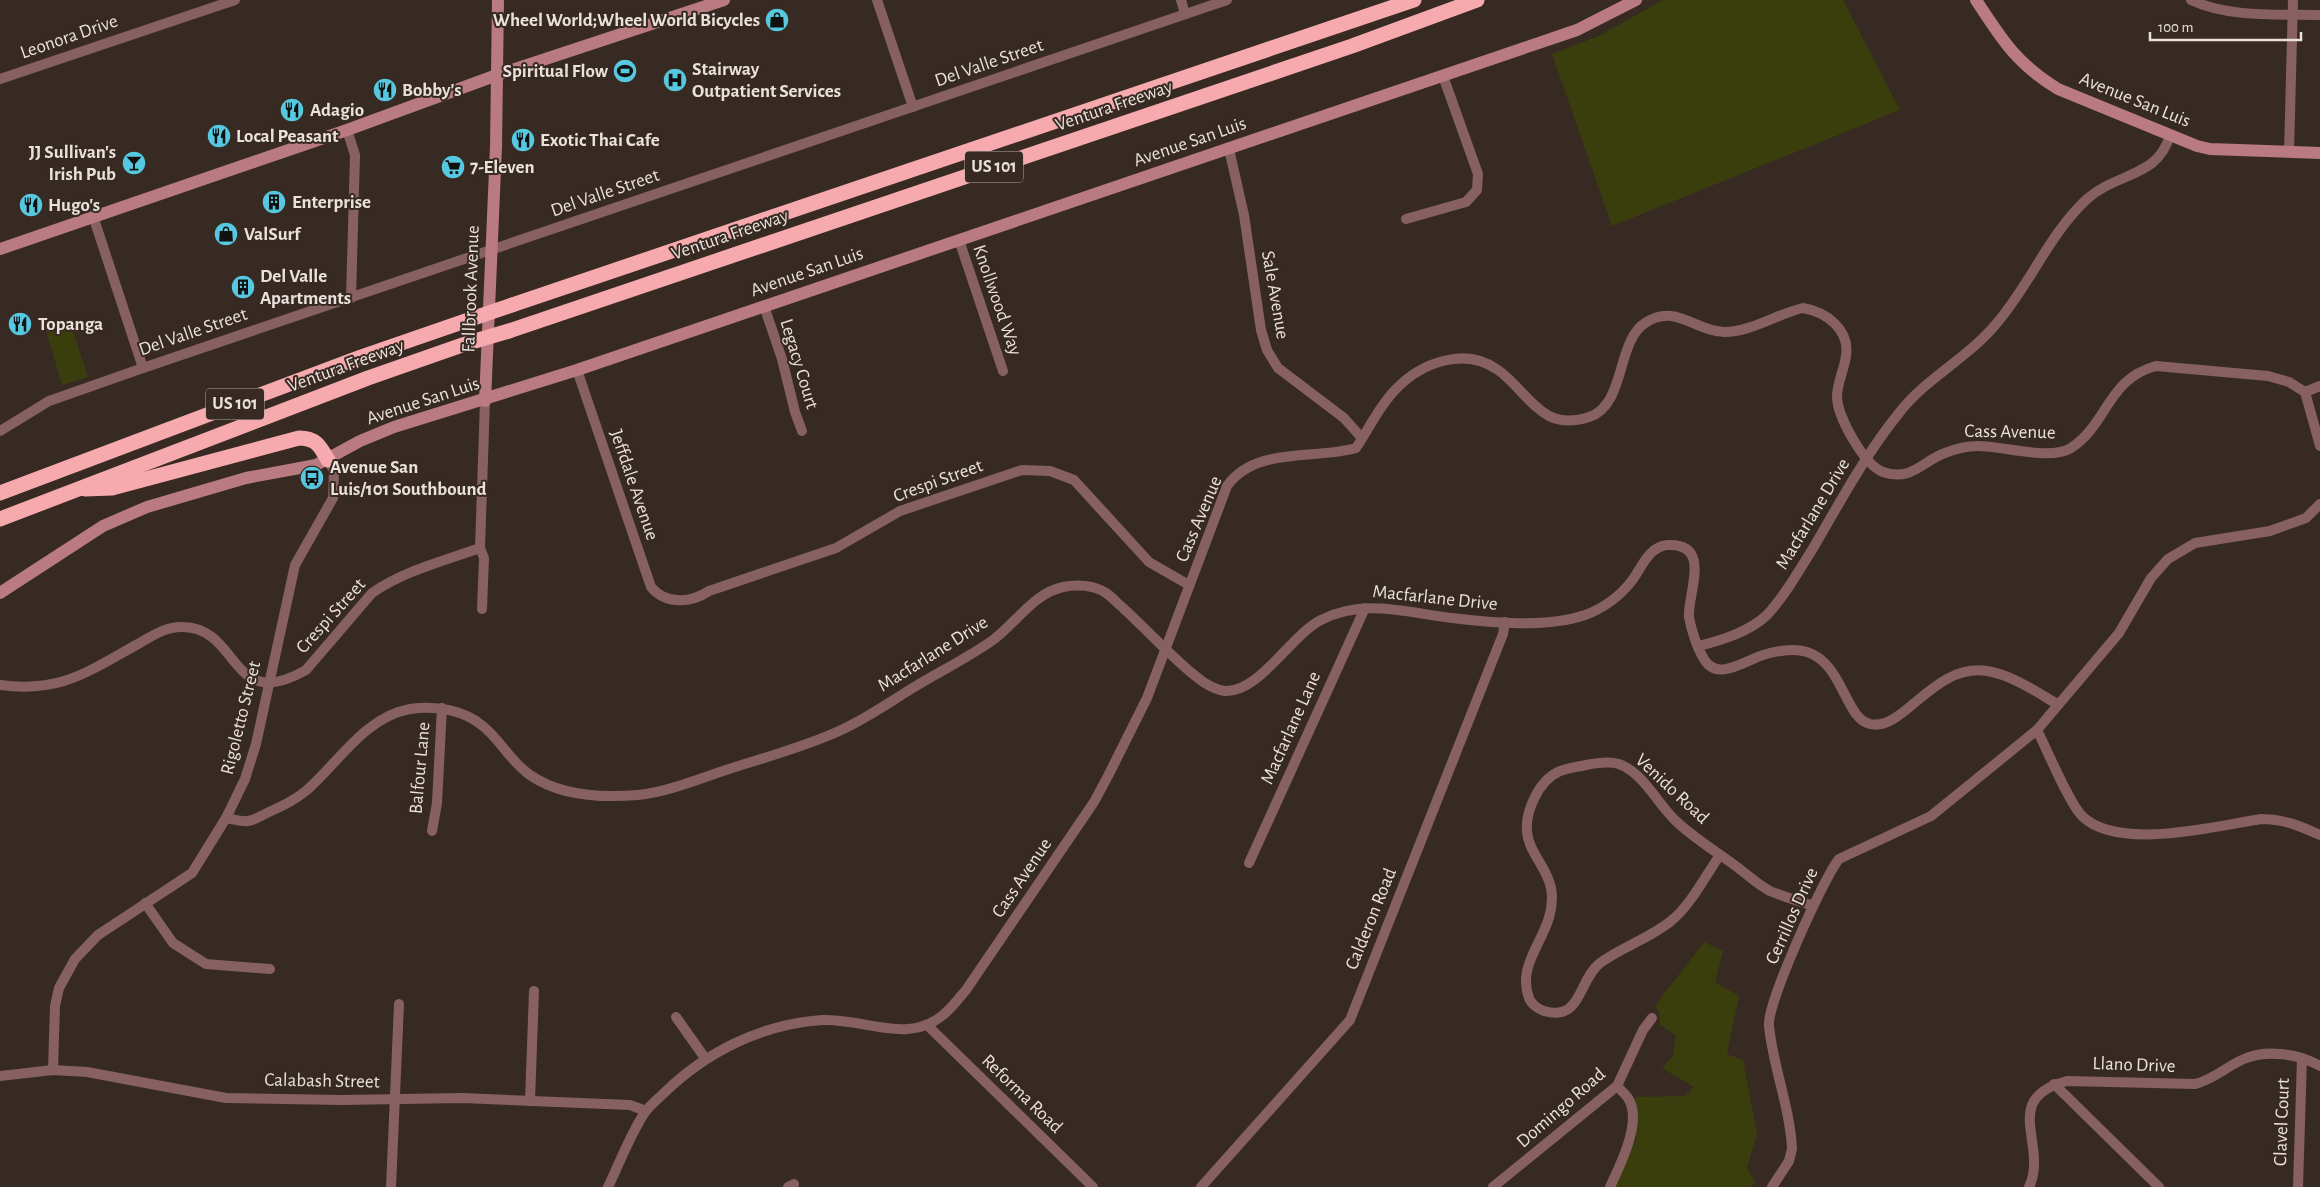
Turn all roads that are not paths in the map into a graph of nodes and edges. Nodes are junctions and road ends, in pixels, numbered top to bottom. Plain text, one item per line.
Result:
1 (235, 0) edge
2 (498, 0) edge
3 (724, 0) edge
4 (877, 0) edge
5 (1181, 0) edge
6 (1227, 0) edge
7 (1414, 0) edge
8 (1477, 0) edge
9 (1636, 0) edge
10 (1976, 0) edge
11 (2191, 0) edge
12 (2293, 0) edge
13 (1185, 14) junction
14 (2293, 14) junction
15 (2320, 15) edge
16 (497, 76) junction
17 (1442, 76) junction
18 (0, 79) edge
19 (914, 107) junction
20 (347, 130) junction
21 (2170, 135) junction
22 (1229, 148) junction
23 (2289, 152) junction
24 (2320, 152) edge
25 (93, 216) junction
26 (1406, 219) dead end
27 (959, 240) junction
28 (0, 248) edge
29 (492, 250) junction
30 (351, 298) junction
31 (764, 306) junction
32 (143, 368) junction
33 (577, 370) junction
34 (1003, 371) dead end
35 (2320, 386) edge
36 (2305, 392) junction
37 (485, 401) junction
38 (0, 431) edge
39 (802, 431) dead end
40 (1361, 437) junction
41 (2320, 446) edge
42 (1867, 459) junction
43 (328, 460) junction
44 (73, 489) junction
45 (0, 493) edge
46 (2320, 504) edge
47 (0, 519) edge
48 (480, 548) junction
49 (1189, 585) junction
50 (0, 593) edge
51 (671, 599) joint
52 (1365, 608) junction
53 (482, 609) dead end
54 (1504, 622) junction
55 (1699, 646) junction
56 (1165, 648) junction
57 (270, 681) junction
58 (0, 685) edge
59 (2057, 704) junction
60 (442, 708) junction
61 (2037, 730) junction
62 (226, 818) junction
63 (432, 830) dead end
64 (2320, 835) edge
65 (1720, 855) junction
66 (1249, 863) dead end
67 (145, 903) junction
68 (1813, 906) junction
69 (270, 969) dead end
70 (534, 991) dead end
71 (399, 1004) dead end
72 (676, 1017) dead end
73 (1652, 1018) dead end
74 (928, 1025) junction
75 (705, 1058) junction
76 (2302, 1058) junction
77 (2320, 1066) edge
78 (53, 1070) junction
79 (0, 1076) edge
80 (2054, 1084) junction
81 (1617, 1086) junction
82 (395, 1100) junction
83 (530, 1101) junction
84 (646, 1111) junction
85 (391, 1187) edge
86 (608, 1187) edge
87 (1093, 1187) edge
88 (1202, 1187) edge
89 (1494, 1187) edge
90 (1610, 1187) edge
91 (1772, 1187) edge
92 (2029, 1187) edge
93 (2159, 1187) edge
94 (2298, 1187) edge

1 - 18 street, Leonora Drive
2 - 16 street, Fallbrook Avenue
3 - 16 street
4 - 19 street
5 - 13 street
6 - 13 street, Del Valle Street
7 - 45 highway, Ventura Freeway / US 101, bridge
8 - 44 highway, Ventura Freeway / US 101, bridge
9 - 17 street, Avenue San Luis
10 - 21 street, Avenue San Luis
11 - 14 street
12 - 14 street
13 - 19 street, Del Valle Street
14 - 15 street
14 - 23 street
16 - 20 street
16 - 29 street, Fallbrook Avenue
17 - 22 street, Avenue San Luis
17 - 26 street
19 - 29 street, Del Valle Street
20 - 25 street
20 - 30 street
21 - 23 street, Avenue San Luis
21 - 42 street, Macfarlane Drive
22 - 27 street, Avenue San Luis
22 - 40 street, Sale Avenue
23 - 24 street, Avenue San Luis
25 - 28 street
25 - 32 street
27 - 31 street, Avenue San Luis
27 - 34 street, Knollwood Way
29 - 30 street, Del Valle Street
29 - 37 street, Fallbrook Avenue
30 - 32 street, Del Valle Street
31 - 33 street, Avenue San Luis
31 - 39 street, Legacy Court
32 - 38 street, Del Valle Street
33 - 37 street, Avenue San Luis
33 - 51 street, Jeffdale Avenue
35 - 36 street
36 - 41 street
36 - 42 street, Cass Avenue
37 - 43 street, Avenue San Luis
37 - 48 street, Fallbrook Avenue
40 - 42 street, Cass Avenue
40 - 49 street, Cass Avenue
42 - 55 street, Macfarlane Drive
43 - 44 highway
43 - 50 street, Avenue San Luis
43 - 57 street, Rigoletto Street
44 - 47 highway, Ventura Freeway / US 101
46 - 59 street
48 - 53 street, Fallbrook Avenue
48 - 57 street, Crespi Street
49 - 51 street, Crespi Street
49 - 56 street, Cass Avenue
52 - 54 street, Macfarlane Drive
52 - 56 street, Macfarlane Drive
52 - 66 street, Macfarlane Lane
54 - 55 street, Macfarlane Drive
54 - 88 street, Calderon Road
55 - 59 street
56 - 60 street, Macfarlane Drive
56 - 74 street, Cass Avenue
57 - 58 street, Crespi Street
57 - 62 street, Rigoletto Street
59 - 61 street
60 - 62 street, Macfarlane Drive
60 - 63 street, Balfour Lane
61 - 64 street
61 - 68 street, Cerrillos Drive
62 - 67 street, Rigoletto Street
65 - 65 street, Venido Road
65 - 68 street, Venido Road
67 - 69 street
67 - 78 street, Rigoletto Street
68 - 91 street, Cerrillos Drive
70 - 83 street
71 - 82 street
72 - 75 street
73 - 81 street, Domingo Road
74 - 75 street, Cass Avenue
74 - 87 street, Reforma Road
75 - 84 street, Cass Avenue
76 - 77 street, Llano Drive
76 - 80 street, Llano Drive
76 - 94 street, Clavel Court
78 - 79 street, Calabash Street
78 - 82 street, Calabash Street
80 - 92 street
80 - 93 street
81 - 89 street, Domingo Road
81 - 90 street
82 - 83 street, Calabash Street
82 - 85 street
83 - 84 street, Calabash Street
84 - 86 street, Cass Avenue

